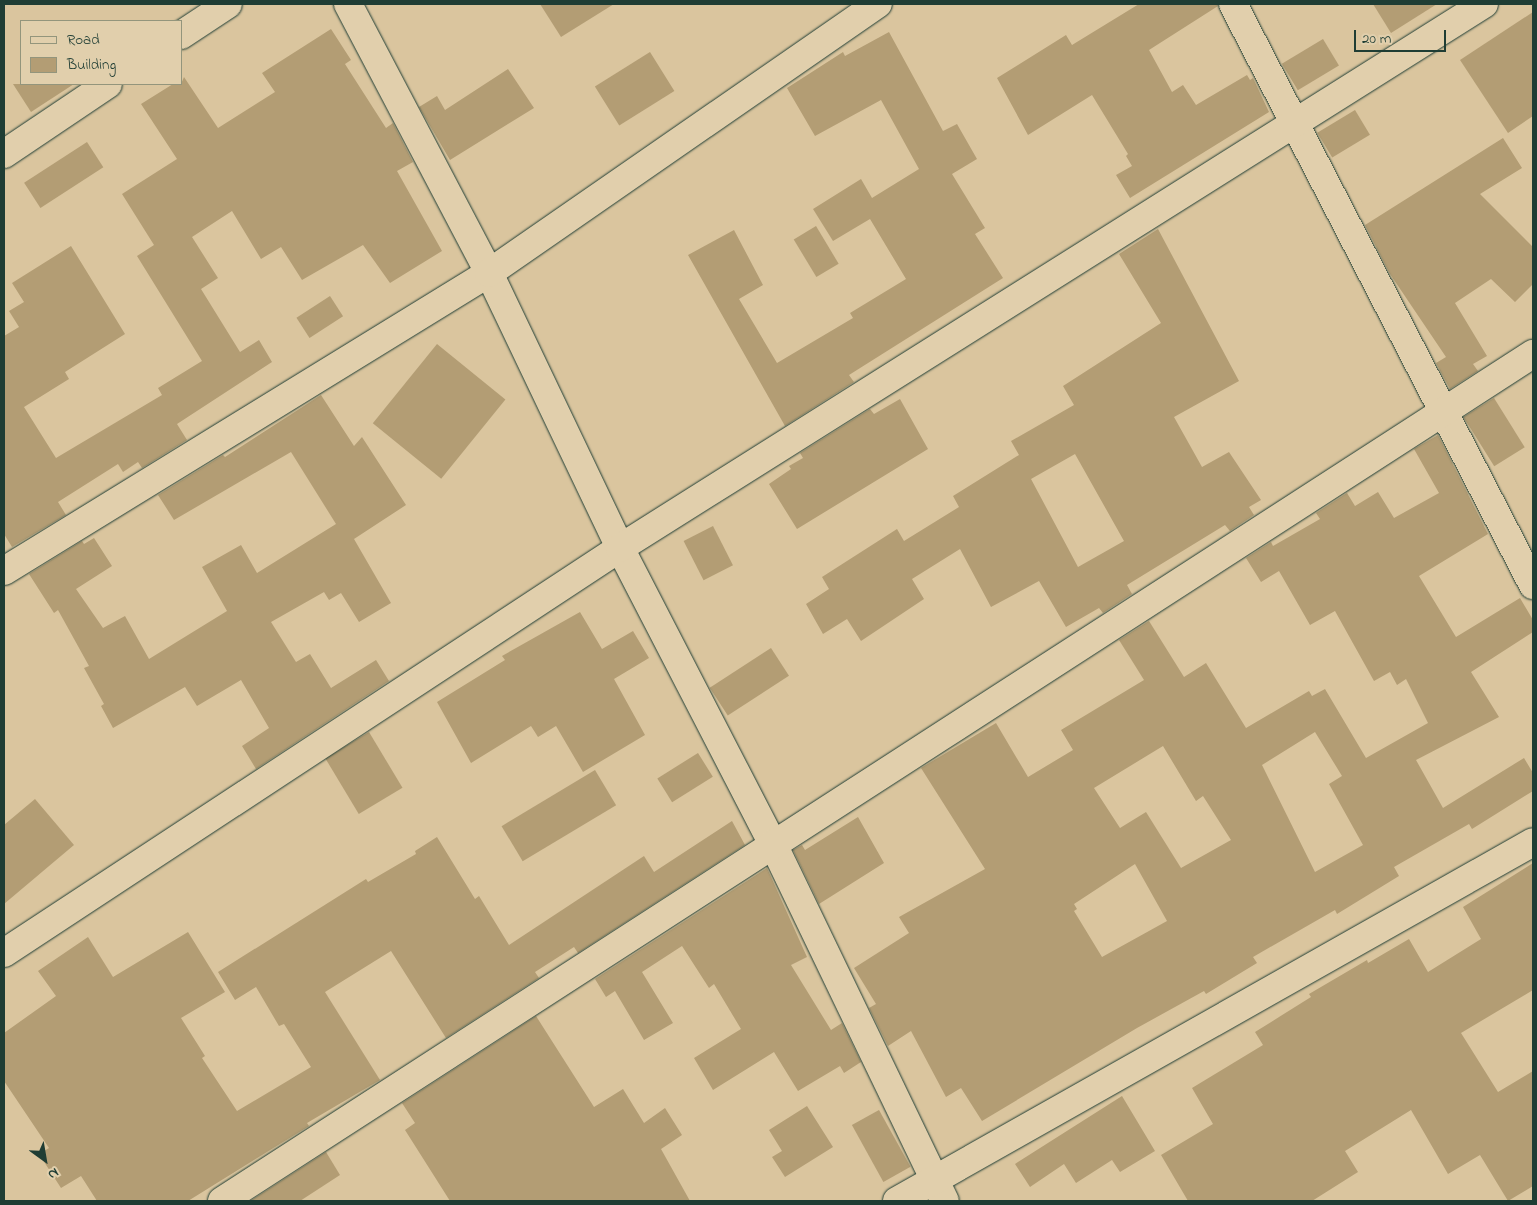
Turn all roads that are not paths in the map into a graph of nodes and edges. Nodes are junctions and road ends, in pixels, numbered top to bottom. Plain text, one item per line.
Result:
1 (228, 4) edge
2 (348, 4) edge
3 (878, 4) edge
4 (1233, 4) edge
5 (1484, 4) edge
6 (182, 34) edge
7 (107, 85) edge
8 (1294, 124) junction
9 (4, 154) edge
10 (489, 273) junction
11 (1533, 354) edge
12 (1442, 413) junction
13 (620, 548) junction
14 (4, 571) edge
15 (1533, 585) edge
16 (1533, 842) edge
17 (773, 844) junction
18 (4, 953) edge
19 (939, 1190) edge
20 (222, 1201) edge
21 (897, 1201) edge

1 - 6 street
2 - 10 street
3 - 10 street
4 - 8 street
5 - 8 street
7 - 9 street
8 - 12 street
8 - 13 street
10 - 13 street
10 - 14 street
11 - 12 street
12 - 15 street
12 - 17 street
13 - 17 street
13 - 18 street
16 - 19 street
17 - 19 street
17 - 20 street
19 - 21 street

